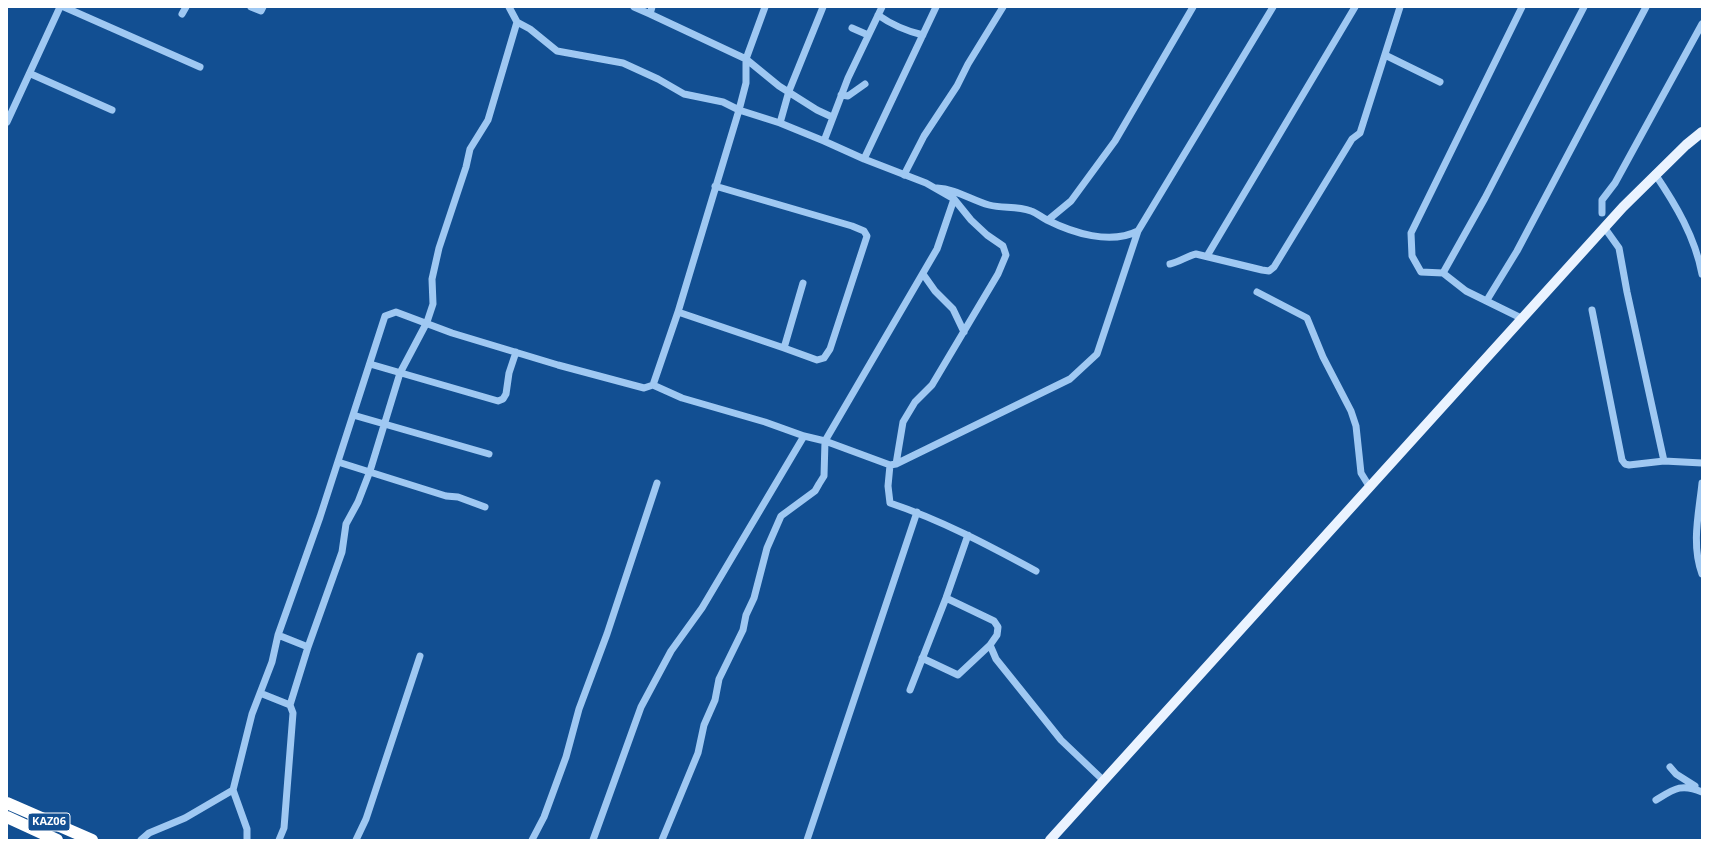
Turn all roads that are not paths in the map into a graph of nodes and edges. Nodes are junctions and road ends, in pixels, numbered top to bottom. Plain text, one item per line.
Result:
1 (60, 7) edge
2 (64, 7) edge
3 (186, 7) edge
4 (251, 7) edge
5 (263, 7) edge
6 (509, 7) edge
7 (634, 7) edge
8 (765, 7) edge
9 (823, 7) edge
10 (882, 7) edge
11 (936, 7) edge
12 (1003, 7) edge
13 (1193, 7) edge
14 (1273, 7) edge
15 (1355, 7) edge
16 (1400, 7) edge
17 (1522, 7) edge
18 (1584, 7) edge
19 (1646, 7) edge
20 (651, 11) edge
21 (182, 14) dead end
22 (878, 15) junction
23 (517, 22) junction
24 (1702, 24) edge
25 (852, 28) dead end
26 (868, 35) junction
27 (923, 35) junction
28 (1385, 55) junction
29 (746, 59) junction
30 (200, 67) dead end
31 (31, 74) junction
32 (1440, 82) dead end
33 (865, 84) dead end
34 (789, 91) junction
35 (841, 95) junction
36 (112, 110) dead end
37 (739, 110) junction
38 (832, 117) junction
39 (7, 122) edge
40 (780, 123) junction
41 (1702, 132) edge
42 (824, 141) junction
43 (864, 160) junction
44 (1655, 174) junction
45 (904, 175) junction
46 (715, 186) junction
47 (933, 187) junction
48 (954, 199) junction
49 (1602, 213) dead end
50 (1048, 220) junction
51 (1604, 227) junction
52 (1138, 231) junction
53 (1207, 256) junction
54 (1170, 264) dead end
55 (1443, 273) junction
56 (923, 274) junction
57 (1702, 274) edge
58 (803, 283) dead end
59 (1257, 292) dead end
60 (1487, 300) junction
61 (1592, 310) dead end
62 (678, 312) junction
63 (1521, 318) junction
64 (427, 322) junction
65 (964, 332) junction
66 (784, 348) junction
67 (516, 352) junction
68 (370, 364) junction
69 (400, 373) junction
70 (653, 385) junction
71 (353, 415) junction
72 (384, 424) junction
73 (804, 436) junction
74 (825, 441) junction
75 (489, 454) dead end
76 (1664, 461) junction
77 (338, 462) junction
78 (1702, 463) edge
79 (893, 465) junction
80 (370, 471) junction
81 (657, 483) dead end
82 (1702, 483) edge
83 (1369, 486) junction
84 (485, 507) dead end
85 (917, 512) junction
86 (968, 535) junction
87 (1036, 572) dead end
88 (1702, 574) edge
89 (946, 598) junction
90 (278, 635) junction
91 (990, 645) junction
92 (308, 647) junction
93 (420, 656) dead end
94 (922, 658) junction
95 (910, 690) dead end
96 (260, 693) junction
97 (290, 705) junction
98 (1670, 768) dead end
99 (1104, 781) junction
100 (234, 790) junction
101 (1702, 791) edge
102 (1656, 800) dead end
103 (7, 803) edge
104 (7, 817) edge
105 (57, 840) edge
106 (92, 840) edge
107 (141, 840) edge
108 (247, 840) edge
109 (279, 840) edge
110 (356, 840) edge
111 (532, 840) edge
112 (593, 840) edge
113 (662, 840) edge
114 (807, 840) edge
115 (1050, 840) edge

1 - 31 street
2 - 30 street
3 - 21 street
4 - 5 street
6 - 23 street
7 - 20 street
8 - 29 street
9 - 34 street
10 - 22 street
11 - 27 street
12 - 45 street
13 - 50 street
14 - 52 street
15 - 53 street
16 - 28 street
17 - 55 street
18 - 55 street
19 - 60 street
20 - 29 street
22 - 26 street
22 - 27 street
23 - 37 street
23 - 64 street
24 - 49 street
25 - 26 street
26 - 35 street
27 - 43 street
28 - 32 street
28 - 53 street
29 - 34 street
29 - 37 street
31 - 36 street
31 - 39 street
33 - 35 street
34 - 38 street
34 - 40 street
35 - 38 street
37 - 40 street
37 - 46 street
38 - 42 street
40 - 42 street
41 - 44 main road
42 - 43 street
43 - 45 street
44 - 51 main road
44 - 57 street
45 - 47 street
46 - 62 street
46 - 66 street
47 - 48 street
47 - 50 street
48 - 56 street
48 - 65 street
50 - 52 street
51 - 63 main road
51 - 76 street
52 - 79 street
53 - 54 street
55 - 60 street
56 - 65 street
56 - 74 street
58 - 66 street
59 - 83 street
60 - 63 street
61 - 76 street
62 - 66 street
62 - 70 street
63 - 83 main road
64 - 67 street
64 - 68 street
64 - 69 street
65 - 79 street
67 - 69 street
67 - 70 street
68 - 69 street
68 - 71 street
69 - 72 street
70 - 73 street
71 - 72 street
71 - 77 street
72 - 75 street
72 - 80 street
73 - 74 street
73 - 112 street
74 - 79 street
74 - 113 street
76 - 78 street
77 - 80 street
77 - 90 street
79 - 85 street
80 - 84 street
80 - 92 street
81 - 111 street
82 - 88 street
83 - 99 main road
85 - 86 street
85 - 114 street
86 - 87 street
86 - 89 street
89 - 91 street
89 - 94 street
90 - 92 street
90 - 96 street
91 - 94 street
91 - 99 street
92 - 97 street
93 - 110 street
94 - 95 street
96 - 97 street
96 - 100 street
97 - 109 street
98 - 101 street
99 - 115 main road
100 - 107 street
100 - 108 street
101 - 102 street
103 - 106 highway, KАZ06
104 - 105 highway, KАZ06

